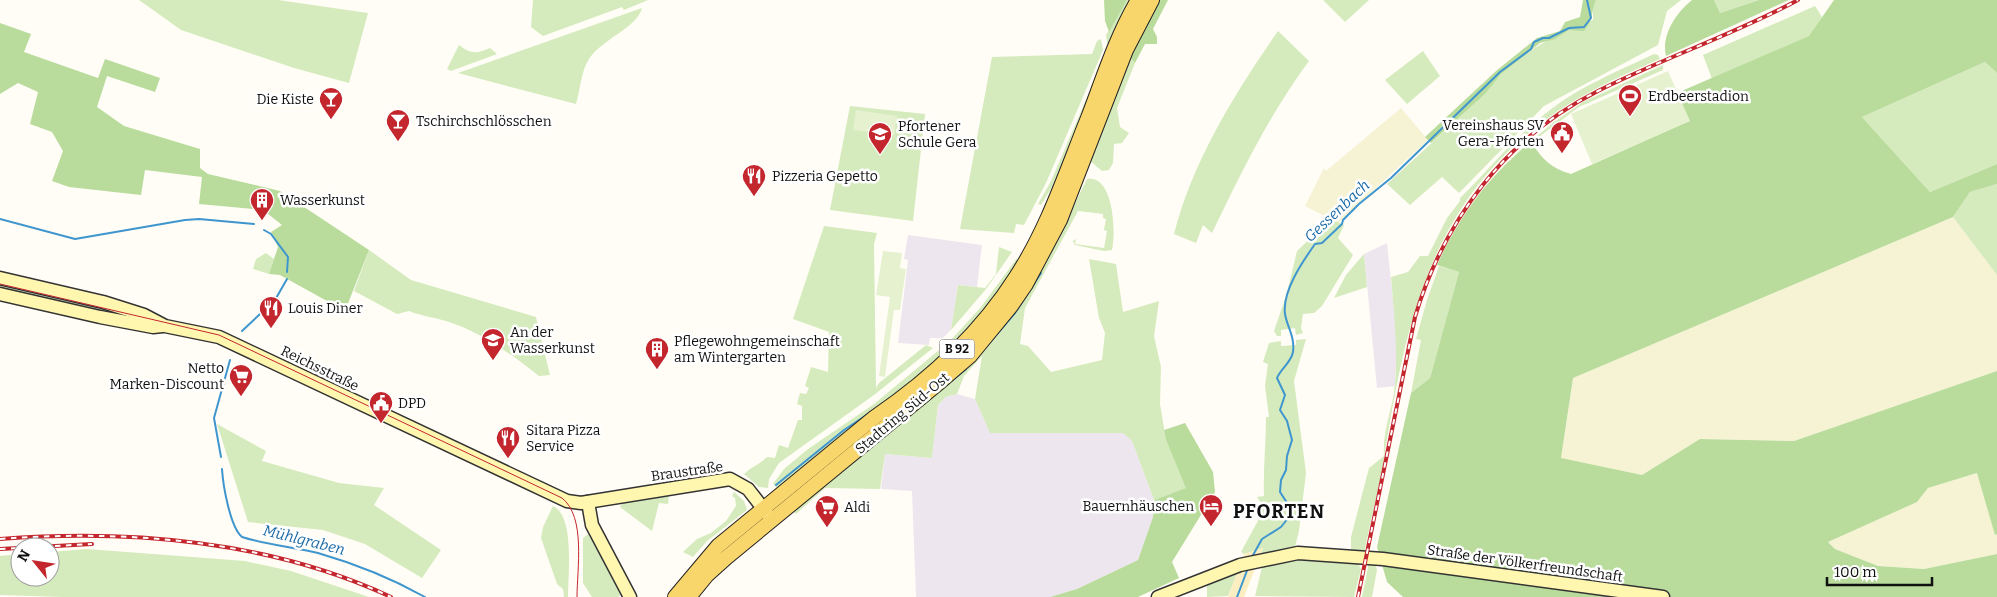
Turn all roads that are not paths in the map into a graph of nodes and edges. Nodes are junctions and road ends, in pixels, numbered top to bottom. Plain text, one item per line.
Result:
1 (1138, 0) edge
2 (1152, 0) edge
3 (0, 278) edge
4 (0, 294) edge
5 (165, 326) junction
6 (617, 496) junction
7 (567, 502) junction
8 (588, 502) junction
9 (763, 508) junction
10 (772, 520) junction
11 (592, 525) junction
12 (698, 578) junction
13 (630, 597) edge
14 (675, 597) edge
15 (689, 597) edge
16 (1158, 597) edge
17 (1664, 597) edge

1 - 9 main road, Stadtring Süd-Ost / B 92
2 - 10 main road, Stadtring Süd-Ost / B 92
3 - 5 main road, Reichsstraße
4 - 5 main road, Reichsstraße
5 - 7 main road, Reichsstraße
6 - 8 main road, Braustraße
6 - 9 main road, Braustraße
6 - 11 main road
7 - 8 main road, Braustraße
7 - 11 main road
8 - 11 main road
9 - 10 main road, Braustraße
9 - 12 main road, Stadtring Süd-Ost / B 92
10 - 12 main road, Stadtring Süd-Ost / B 92
11 - 13 main road
12 - 14 main road, Stadtring Süd-Ost / B 92
12 - 15 main road, Stadtring Süd-Ost / B 92
16 - 17 main road, Straße der Völkerfreundschaft

